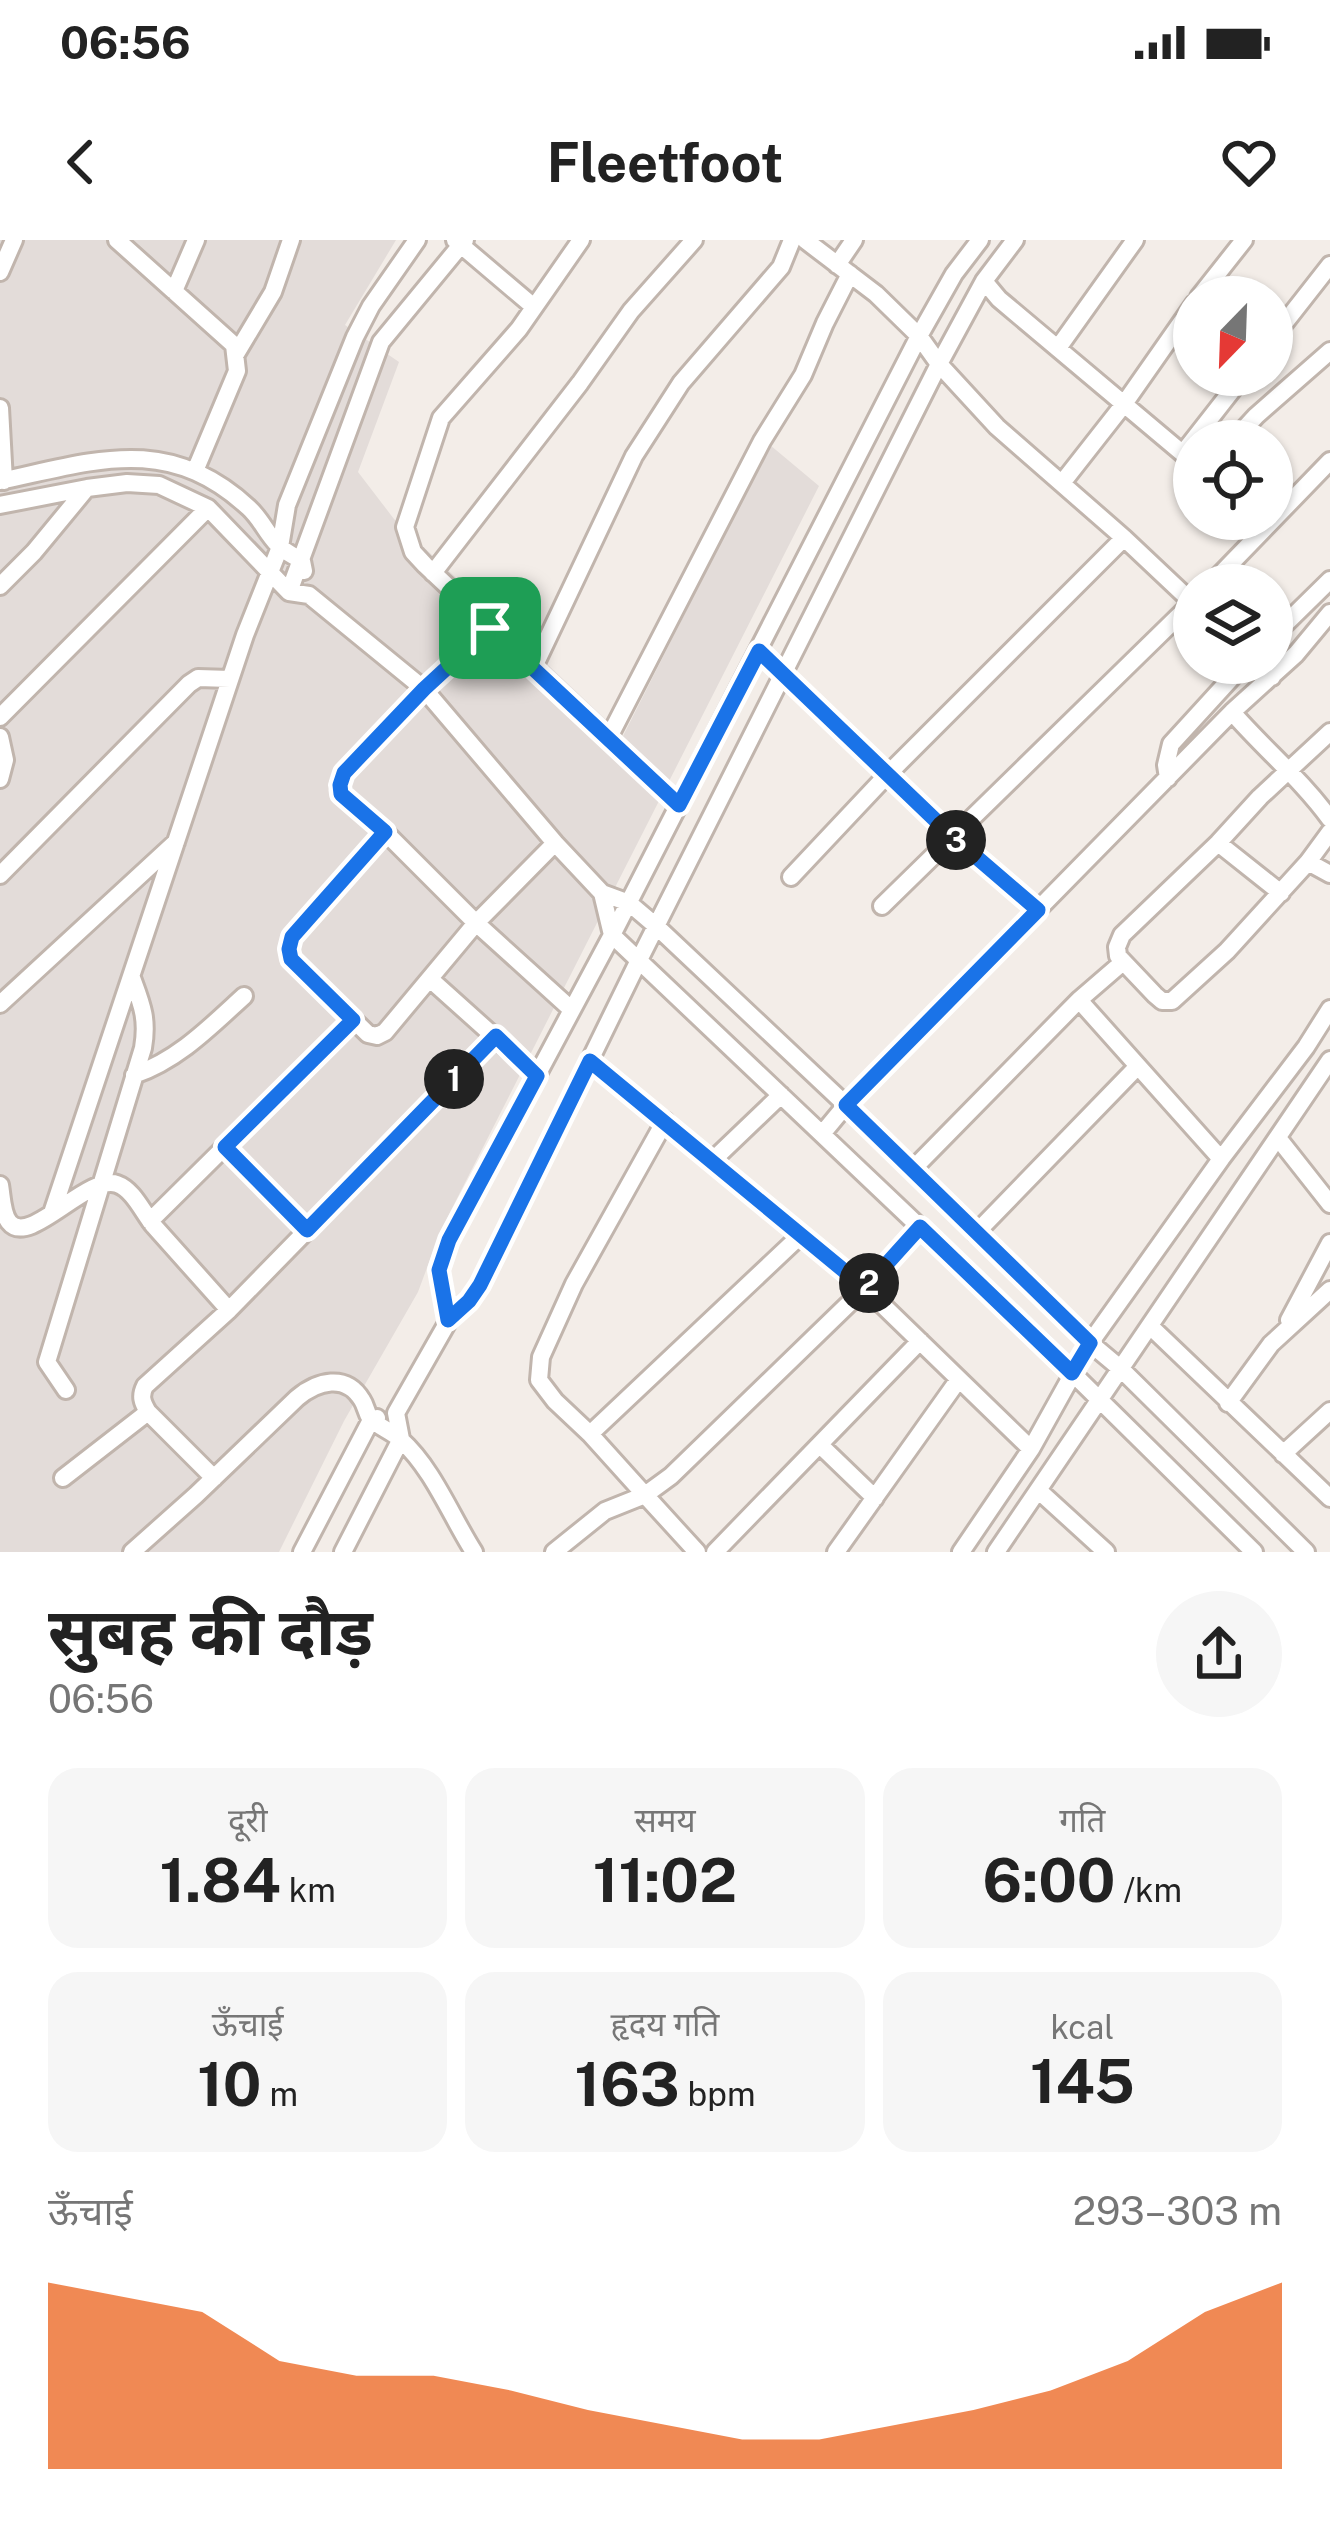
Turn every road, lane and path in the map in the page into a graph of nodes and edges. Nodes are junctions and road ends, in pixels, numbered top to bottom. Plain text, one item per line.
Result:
1 (14, 240) edge
2 (117, 240) edge
3 (196, 240) edge
4 (291, 240) edge
5 (417, 240) edge
6 (581, 240) edge
7 (694, 240) edge
8 (792, 240) edge
9 (805, 240) edge
10 (854, 240) edge
11 (980, 240) edge
12 (1015, 240) edge
13 (1135, 240) edge
14 (1244, 240) edge
15 (460, 242) edge
16 (1330, 265) edge
17 (843, 270) junction
18 (0, 272) edge
19 (1216, 276) edge
20 (984, 281) junction
21 (174, 291) junction
22 (534, 307) junction
23 (1293, 312) edge
24 (1173, 334) edge
25 (919, 336) junction
26 (1058, 348) junction
27 (1330, 351) edge
28 (235, 355) junction
29 (939, 364) junction
30 (1124, 404) junction
31 (0, 408) edge
32 (1252, 420) edge
33 (1173, 445) edge
34 (1330, 460) edge
35 (195, 471) junction
36 (2, 481) edge
37 (1062, 483) junction
38 (87, 488) junction
39 (1293, 492) edge
40 (0, 505) edge
41 (208, 508) junction
42 (1124, 538) junction
43 (1244, 540) edge
44 (280, 547) junction
45 (302, 561) junction
46 (1226, 564) edge
47 (433, 573) junction
48 (269, 574) junction
49 (1330, 580) edge
50 (1173, 584) edge
51 (0, 586) edge
52 (289, 592) junction
53 (309, 595) junction
54 (1330, 613) edge
55 (1293, 616) edge
56 (1173, 623) edge
57 (490, 628) junction
58 (759, 651) junction
59 (1293, 657) edge
60 (533, 669) junction
61 (784, 676) junction
62 (230, 679) junction
63 (1226, 684) edge
64 (1263, 684) edge
65 (424, 689) junction
66 (1232, 712) junction
67 (0, 717) edge
68 (1330, 732) edge
69 (0, 737) edge
70 (608, 739) junction
71 (1290, 770) junction
72 (887, 775) junction
73 (0, 778) edge
74 (1168, 778) junction
75 (679, 805) junction
76 (1330, 819) edge
77 (385, 832) junction
78 (1330, 832) edge
79 (953, 837) junction
80 (177, 841) junction
81 (555, 843) junction
82 (1218, 843) junction
83 (1308, 862) junction
84 (0, 874) edge
85 (1330, 874) edge
86 (791, 878) dead end
87 (602, 893) junction
88 (1281, 893) junction
89 (628, 903) junction
90 (882, 906) dead end
91 (1038, 910) junction
92 (476, 923) junction
93 (656, 926) junction
94 (612, 935) junction
95 (638, 960) junction
96 (1123, 962) junction
97 (132, 977) junction
98 (430, 979) junction
99 (244, 996) dead end
100 (1079, 1000) junction
101 (0, 1004) edge
102 (1330, 1009) edge
103 (572, 1010) junction
104 (353, 1020) junction
105 (496, 1036) junction
106 (1330, 1060) edge
107 (590, 1061) junction
108 (1138, 1066) junction
109 (134, 1075) junction
110 (537, 1076) junction
111 (781, 1095) junction
112 (846, 1105) junction
113 (665, 1121) junction
114 (822, 1134) junction
115 (1278, 1138) junction
116 (225, 1147) junction
117 (1221, 1160) junction
118 (712, 1161) junction
119 (912, 1170) junction
120 (0, 1185) edge
121 (100, 1185) junction
122 (1328, 1198) edge
123 (52, 1213) junction
124 (150, 1221) junction
125 (920, 1227) junction
126 (307, 1230) junction
127 (976, 1233) junction
128 (801, 1234) junction
129 (1330, 1243) edge
130 (865, 1288) junction
131 (1330, 1290) edge
132 (229, 1310) junction
133 (448, 1320) junction
134 (1150, 1326) junction
135 (1283, 1332) junction
136 (920, 1342) junction
137 (1090, 1343) junction
138 (1121, 1369) junction
139 (1072, 1373) junction
140 (959, 1379) junction
141 (66, 1390) dead end
142 (1100, 1400) junction
143 (1228, 1403) junction
144 (148, 1412) junction
145 (1330, 1412) edge
146 (396, 1413) junction
147 (371, 1420) junction
148 (590, 1434) junction
149 (400, 1439) junction
150 (820, 1444) junction
151 (1031, 1449) junction
152 (1283, 1454) junction
153 (63, 1478) dead end
154 (214, 1478) junction
155 (1038, 1490) junction
156 (645, 1495) junction
157 (874, 1498) junction
158 (1330, 1498) edge
159 (685, 1548) edge
160 (132, 1552) edge
161 (302, 1552) edge
162 (343, 1552) edge
163 (474, 1552) edge
164 (554, 1552) edge
165 (715, 1552) edge
166 (836, 1552) edge
167 (961, 1552) edge
168 (996, 1552) edge
169 (1106, 1552) edge
170 (1254, 1552) edge
171 (1306, 1552) edge

1 - 18 street
2 - 21 street
3 - 21 street
4 - 28 street
5 - 44 street
6 - 22 street
7 - 47 street
8 - 60 street
9 - 17 street
10 - 17 street
11 - 25 street
12 - 20 street
13 - 26 street
14 - 19 street
15 - 22 street
15 - 45 street
16 - 23 street
17 - 25 street
17 - 70 street
20 - 26 street
20 - 29 street
21 - 28 street
22 - 47 street
24 - 30 street
25 - 29 street
25 - 58 street
26 - 30 street
27 - 32 street
28 - 35 street
29 - 37 street
29 - 61 street
30 - 33 street
30 - 37 street
31 - 36 street
34 - 39 street
35 - 36 street
35 - 44 street
37 - 42 street
38 - 40 street
38 - 41 street
38 - 51 street
41 - 48 street
41 - 67 street
42 - 50 street
42 - 72 street
43 - 46 street
44 - 45 street
44 - 48 street
45 - 52 street
45 - 53 street
47 - 57 street
48 - 52 street
48 - 62 street
49 - 55 street
52 - 53 street
53 - 65 street
54 - 59 street
56 - 79 street
57 - 60 street
57 - 65 street
58 - 61 street
58 - 75 street
60 - 70 street
61 - 72 street
61 - 93 street
62 - 80 street
62 - 84 street
63 - 74 street
64 - 66 street
65 - 77 street
65 - 81 street
66 - 71 street
66 - 74 street
68 - 71 street
69 - 73 street
70 - 75 street
71 - 76 street
71 - 82 street
72 - 79 street
72 - 86 street
74 - 91 street
75 - 89 street
77 - 92 street
77 - 104 street
78 - 83 street
79 - 90 street
79 - 91 street
80 - 97 street
80 - 101 street
81 - 87 street
81 - 92 street
82 - 88 street
82 - 96 street
83 - 85 street
83 - 88 street
87 - 89 street
87 - 94 street
88 - 96 street
89 - 93 street
89 - 94 street
91 - 112 street
92 - 98 street
92 - 103 street
93 - 95 street
93 - 112 street
94 - 95 street
94 - 103 street
95 - 107 street
95 - 111 street
96 - 100 street
97 - 109 street
97 - 123 street
98 - 104 street
98 - 105 street
99 - 109 street
100 - 108 street
100 - 119 street
102 - 117 street
103 - 110 street
104 - 116 street
105 - 110 street
105 - 126 street
106 - 115 street
107 - 113 street
107 - 133 street
108 - 117 street
108 - 127 street
109 - 121 street
110 - 133 street
111 - 114 street
111 - 118 street
112 - 114 street
112 - 119 street
113 - 118 street
113 - 148 street
114 - 125 street
115 - 122 street
115 - 134 street
116 - 124 street
116 - 126 street
117 - 137 street
118 - 128 street
119 - 127 street
120 - 123 street
121 - 123 street
121 - 124 street
121 - 141 street
124 - 132 street
125 - 130 street
125 - 139 street
126 - 132 street
127 - 137 street
128 - 130 street
128 - 148 street
129 - 135 street
130 - 136 street
130 - 156 street
131 - 135 street
132 - 144 street
133 - 146 street
134 - 138 street
134 - 143 street
135 - 143 street
136 - 140 street
136 - 150 street
137 - 138 street
137 - 139 street
138 - 142 street
138 - 171 street
139 - 142 street
139 - 151 street
140 - 151 street
140 - 157 street
142 - 155 street
142 - 170 street
143 - 152 street
144 - 153 street
144 - 154 street
145 - 152 street
146 - 147 street
146 - 149 street
147 - 149 street
147 - 154 street
147 - 161 street
148 - 156 street
149 - 162 street
149 - 163 street
150 - 157 street
150 - 165 street
151 - 167 street
152 - 158 street
154 - 160 street
155 - 168 street
155 - 169 street
156 - 159 street
156 - 164 street
157 - 166 street

